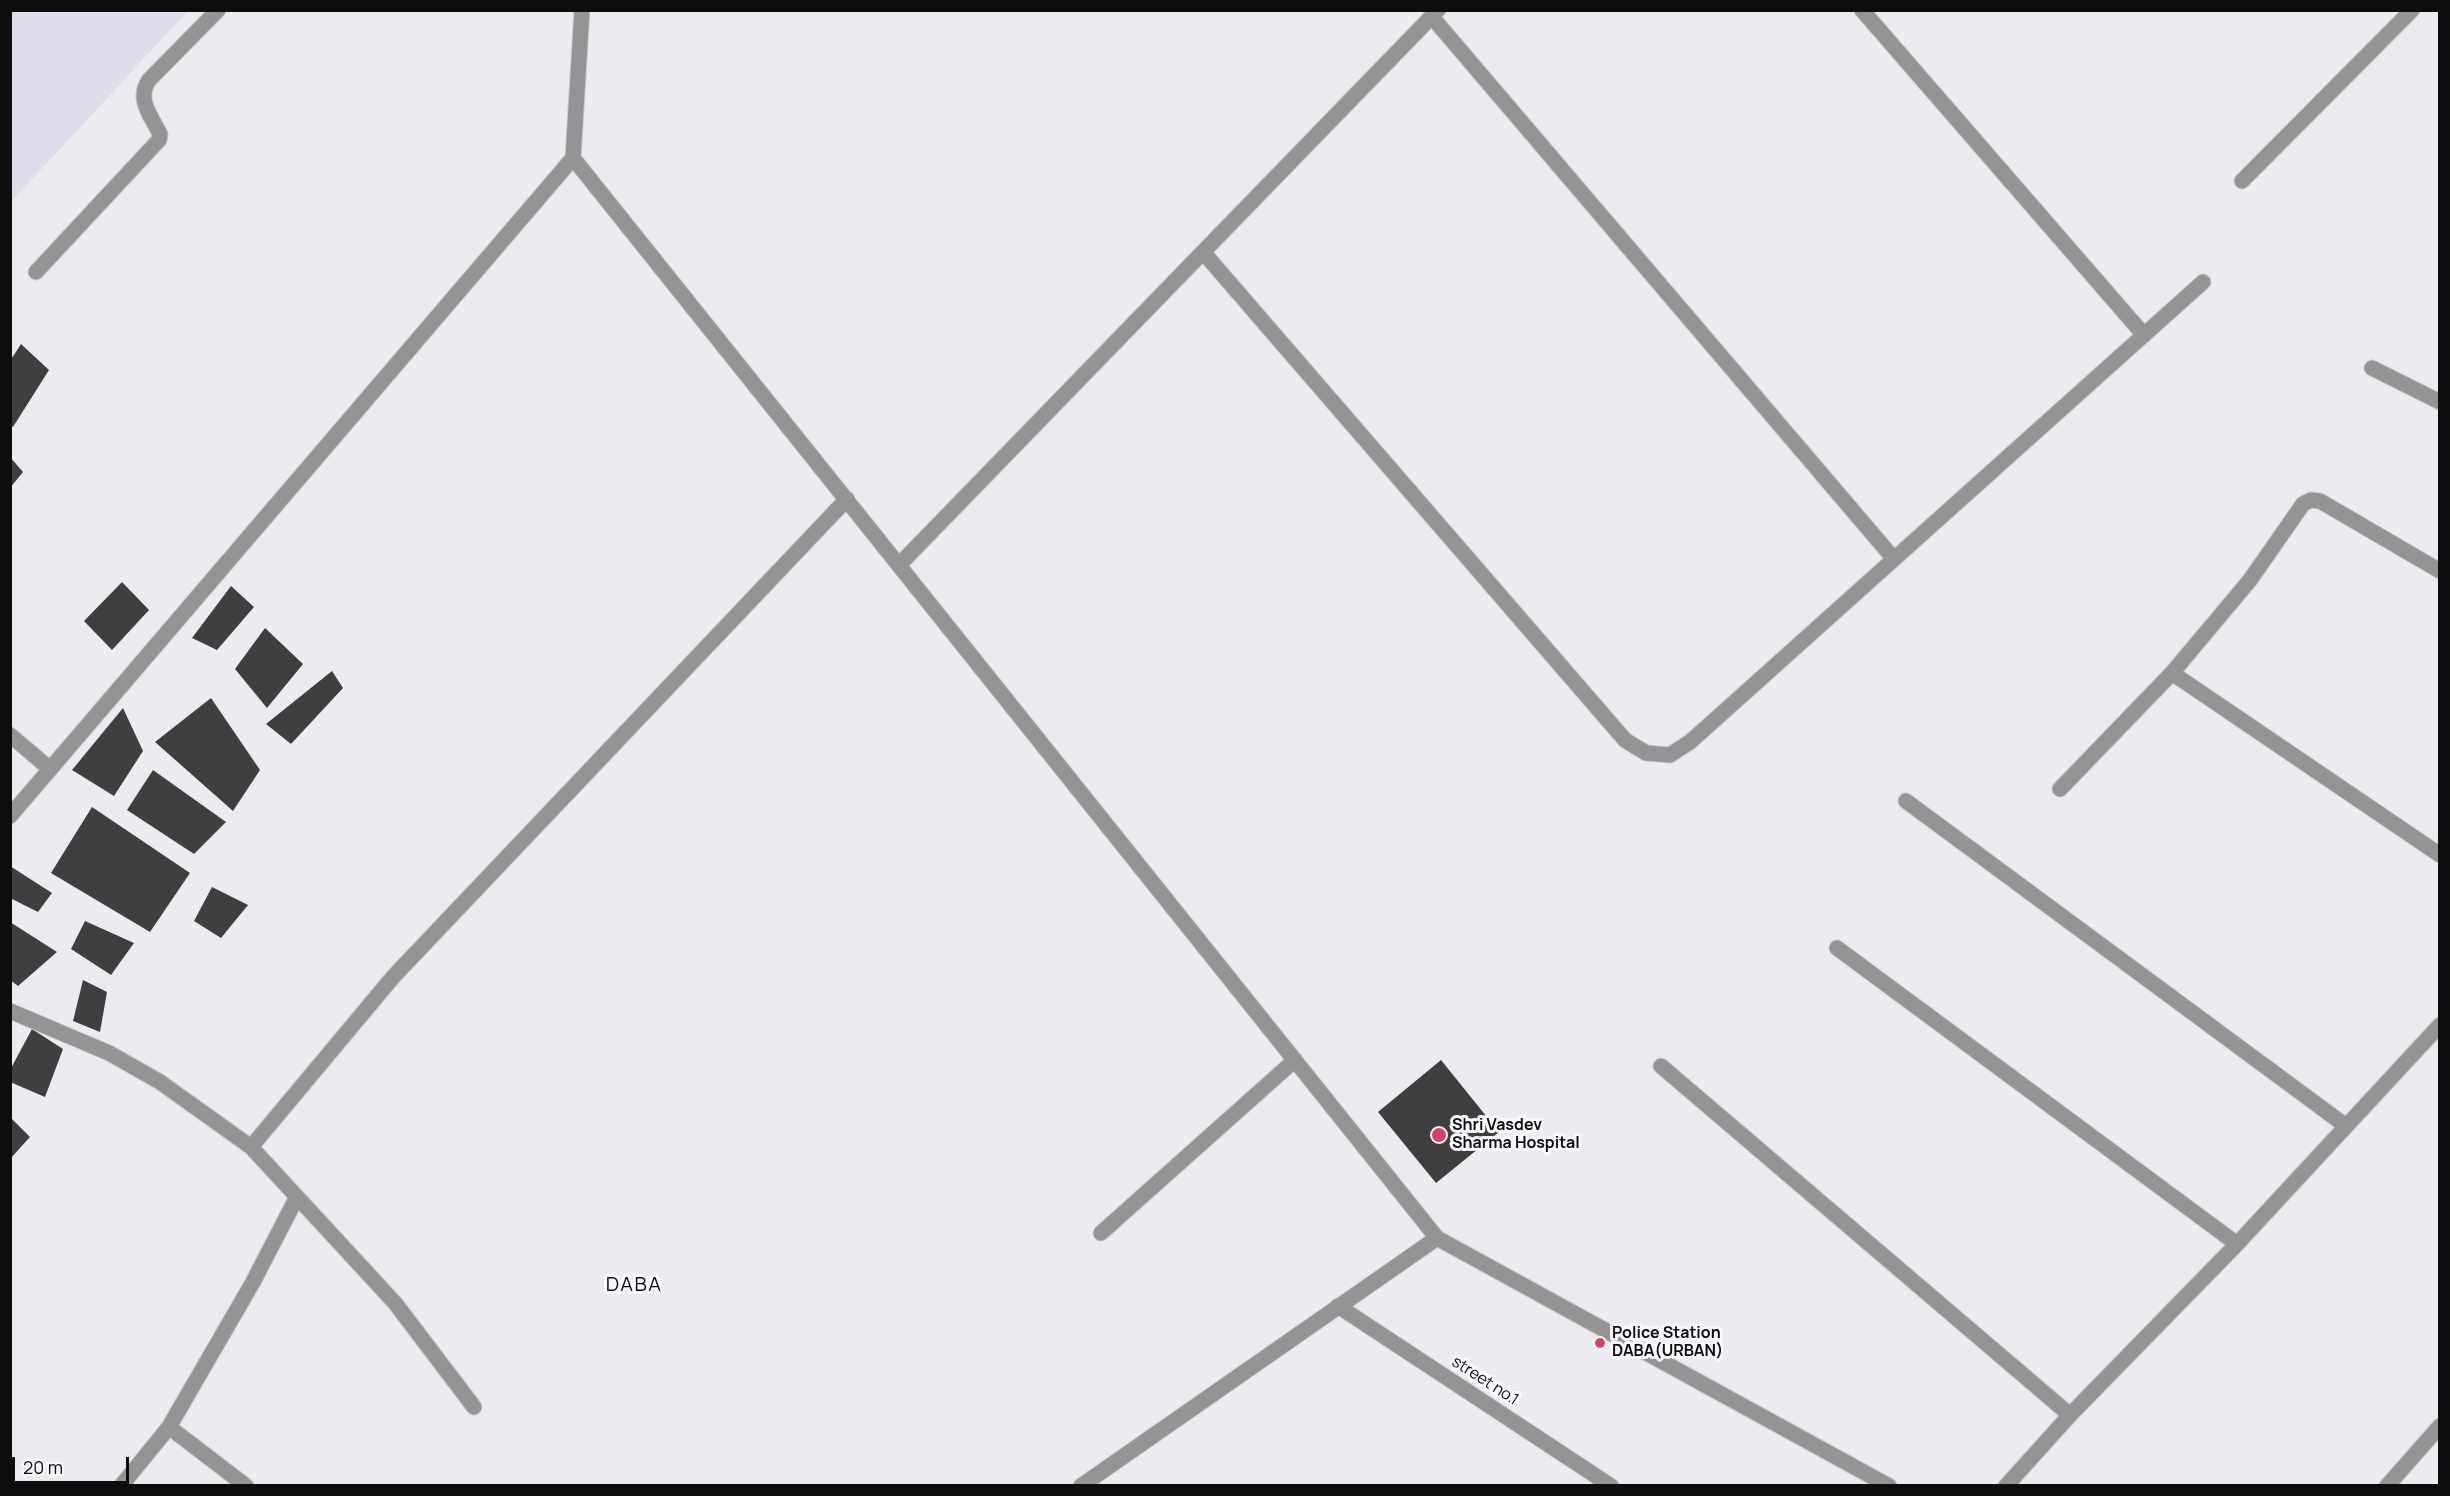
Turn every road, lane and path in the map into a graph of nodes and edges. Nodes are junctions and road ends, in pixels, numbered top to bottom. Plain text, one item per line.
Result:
1 (218, 10) edge
2 (582, 10) edge
3 (1862, 10) edge
4 (2412, 10) edge
5 (1435, 14) edge
6 (573, 158) junction
7 (2242, 181) dead end
8 (1203, 252) junction
9 (36, 272) dead end
10 (2203, 282) dead end
11 (2144, 335) junction
12 (2372, 368) dead end
13 (2439, 402) edge
14 (847, 499) junction
15 (1894, 560) junction
16 (899, 565) junction
17 (2439, 571) edge
18 (2172, 673) junction
19 (10, 735) edge
20 (50, 770) junction
21 (2060, 789) dead end
22 (1906, 801) dead end
23 (10, 816) edge
24 (2439, 855) edge
25 (1837, 948) dead end
26 (10, 1011) edge
27 (2439, 1025) edge
28 (1295, 1060) junction
29 (1661, 1066) dead end
30 (2346, 1126) junction
31 (251, 1147) junction
32 (297, 1197) junction
33 (1101, 1233) dead end
34 (1437, 1238) junction
35 (2237, 1244) junction
36 (1338, 1306) junction
37 (474, 1407) dead end
38 (2070, 1415) junction
39 (169, 1426) junction
40 (2439, 1426) edge
41 (121, 1485) edge
42 (246, 1485) edge
43 (1081, 1485) edge
44 (1611, 1485) edge
45 (1888, 1485) edge
46 (2006, 1485) edge
47 (2386, 1485) edge

1 - 9 street
2 - 6 street
3 - 11 street
4 - 7 street
5 - 8 street
5 - 15 street
6 - 14 street
6 - 20 street
8 - 15 street
8 - 16 street
10 - 11 street
11 - 15 street
12 - 13 street
14 - 16 street
14 - 31 street
16 - 28 street
17 - 18 street
18 - 21 street
18 - 24 street
19 - 20 street
20 - 23 street
22 - 30 street
25 - 35 street
26 - 31 street
27 - 30 street
28 - 33 street
28 - 34 street
29 - 38 street
30 - 35 street
31 - 32 street
32 - 37 street
32 - 39 street
34 - 36 street
34 - 45 street
35 - 38 street
36 - 43 street
36 - 44 street, street no.1
38 - 46 street
39 - 41 street
39 - 42 street
40 - 47 street

